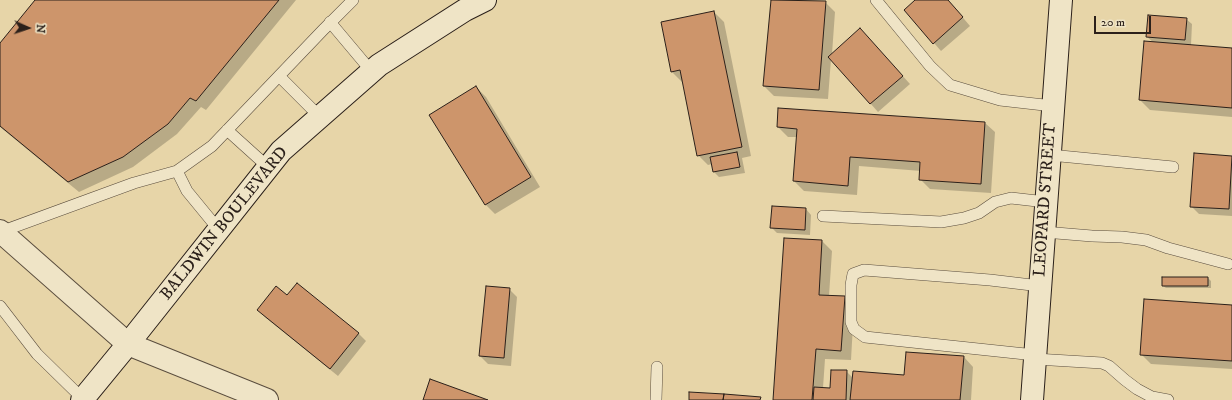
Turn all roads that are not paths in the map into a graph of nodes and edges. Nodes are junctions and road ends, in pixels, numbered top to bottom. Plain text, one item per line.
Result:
1 (353, 0) edge
2 (485, 0) edge
3 (876, 0) edge
4 (1061, 0) edge
5 (330, 22) junction
6 (372, 72) junction
7 (279, 76) junction
8 (1053, 106) junction
9 (320, 117) junction
10 (227, 130) junction
11 (1050, 155) junction
12 (268, 167) junction
13 (1173, 167) dead end
14 (176, 172) junction
15 (1046, 202) junction
16 (823, 216) dead end
17 (219, 230) junction
18 (0, 232) edge
19 (1044, 232) junction
20 (1228, 264) dead end
21 (1040, 286) junction
22 (0, 306) edge
23 (128, 344) junction
24 (1035, 357) junction
25 (657, 367) dead end
26 (82, 399) edge
27 (267, 400) edge
28 (656, 400) edge
29 (1032, 400) edge
30 (1168, 400) edge

1 - 5 lane
2 - 6 main road, BALDWIN BOULEVARD
3 - 8 lane
4 - 8 main road, LEOPARD STREET
5 - 6 lane
5 - 7 lane
6 - 9 main road, BALDWIN BOULEVARD
7 - 9 lane
7 - 10 lane
8 - 11 main road, LEOPARD STREET
9 - 12 main road, BALDWIN BOULEVARD
10 - 12 lane
10 - 14 lane
11 - 13 lane
11 - 15 main road, LEOPARD STREET
12 - 17 main road, BALDWIN BOULEVARD
14 - 17 lane
14 - 18 lane
15 - 16 lane
15 - 19 main road, LEOPARD STREET
17 - 23 main road, BALDWIN BOULEVARD
18 - 23 main road
19 - 20 lane
19 - 21 main road, LEOPARD STREET
21 - 24 main road, LEOPARD STREET
21 - 24 lane
22 - 26 lane
23 - 26 main road, BALDWIN BOULEVARD
23 - 27 main road
24 - 29 main road, LEOPARD STREET
24 - 30 lane
25 - 28 lane

